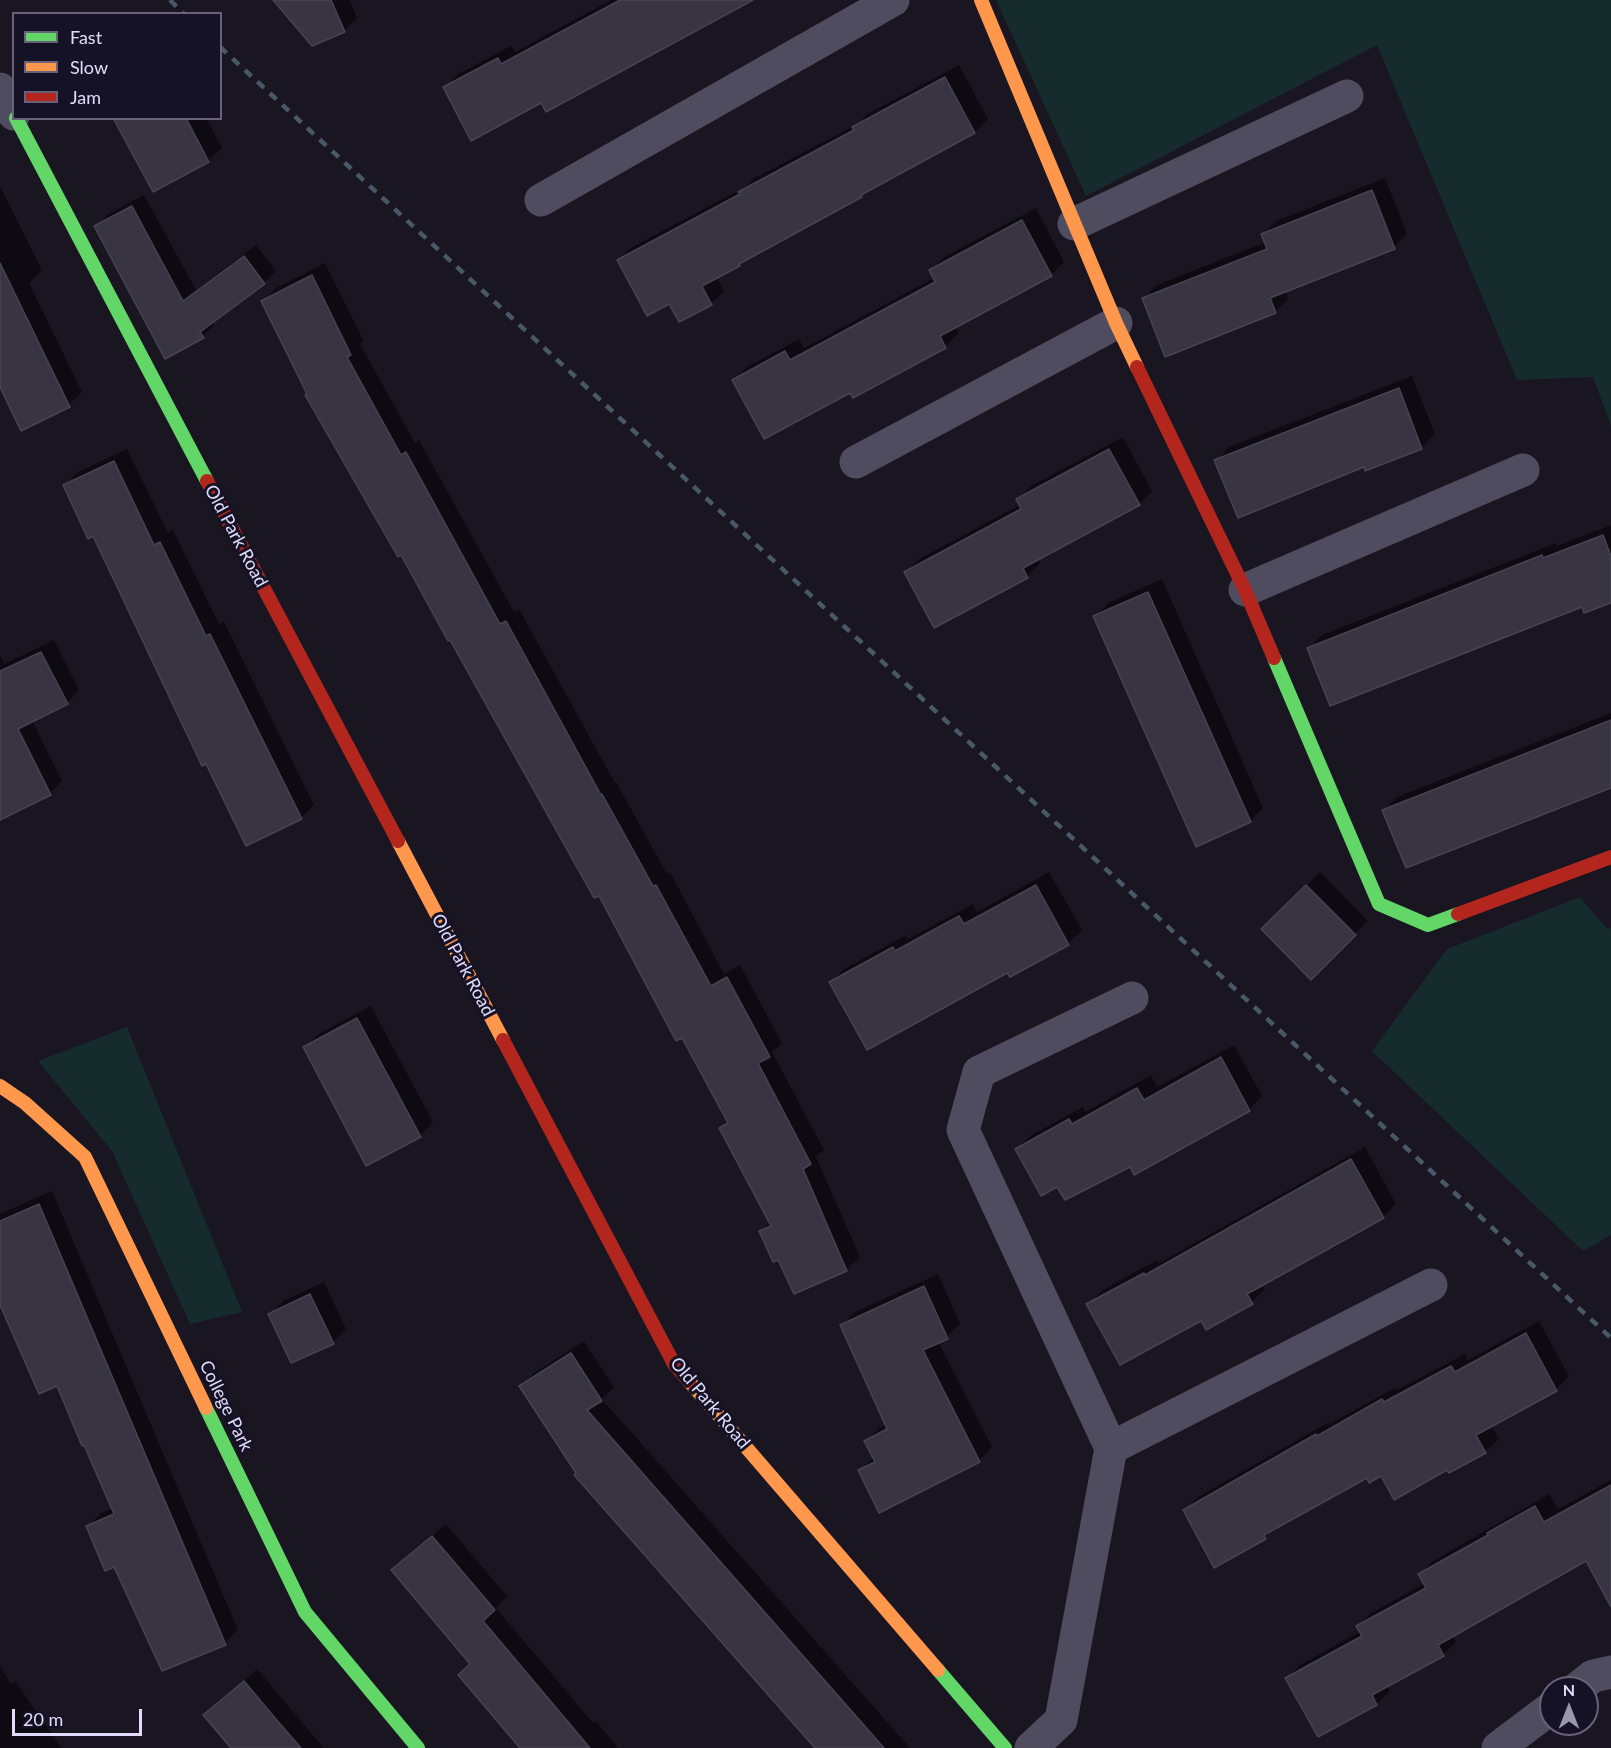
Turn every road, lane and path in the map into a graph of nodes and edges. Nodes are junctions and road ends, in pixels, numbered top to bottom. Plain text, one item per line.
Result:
1 (893, 0) edge
2 (981, 0) edge
3 (0, 89) edge
4 (1347, 96) dead end
5 (12, 110) edge
6 (17, 120) edge
7 (541, 200) dead end
8 (1074, 224) junction
9 (1116, 323) junction
10 (856, 462) dead end
11 (1523, 470) dead end
12 (1245, 590) junction
13 (1611, 857) edge
14 (1132, 998) dead end
15 (0, 1086) edge
16 (1431, 1285) dead end
17 (1111, 1448) junction
18 (1611, 1672) edge
19 (1593, 1676) edge
20 (1539, 1717) edge
21 (418, 1748) edge
22 (1005, 1748) edge
23 (1031, 1748) edge
24 (1498, 1748) edge

1 - 7 street
2 - 8 street
3 - 5 street
4 - 8 street
6 - 22 street, Old Park Road
8 - 9 street
9 - 10 street
9 - 12 street
11 - 12 street
12 - 13 street
14 - 17 street
15 - 21 street, College Park
16 - 17 street
17 - 23 street
18 - 19 street
20 - 24 street

